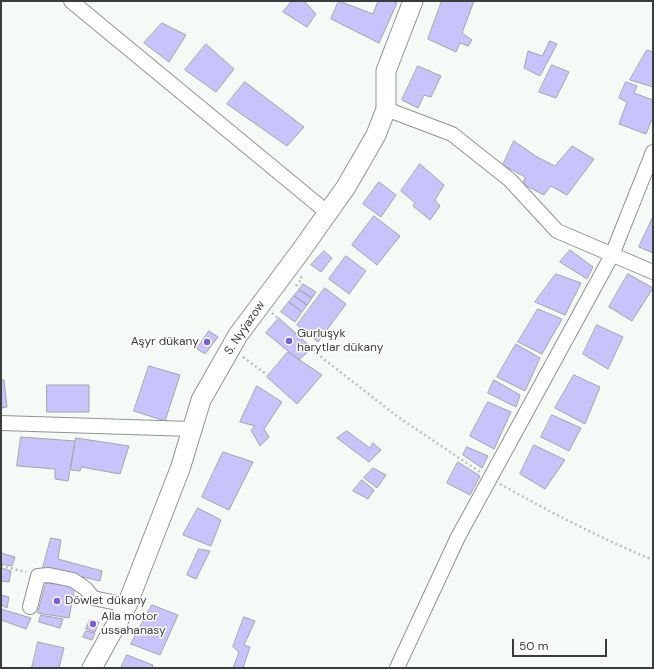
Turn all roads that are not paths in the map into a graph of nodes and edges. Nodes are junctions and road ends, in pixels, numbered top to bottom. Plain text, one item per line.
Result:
1 (71, 1) edge
2 (413, 1) edge
3 (386, 109) junction
4 (653, 152) edge
5 (328, 213) junction
6 (612, 254) junction
7 (653, 272) edge
8 (1, 423) edge
9 (192, 429) junction
10 (127, 605) junction
11 (30, 607) dead end
12 (92, 668) edge
13 (397, 668) edge

1 - 5 street
2 - 3 street, S. Nyýazow
3 - 5 street, S. Nyýazow
3 - 6 street
4 - 6 street
5 - 9 street, S. Nyýazow
6 - 7 street
6 - 13 street
8 - 9 street
9 - 10 street, S. Nyýazow
10 - 11 street
10 - 12 street, S. Nyýazow

